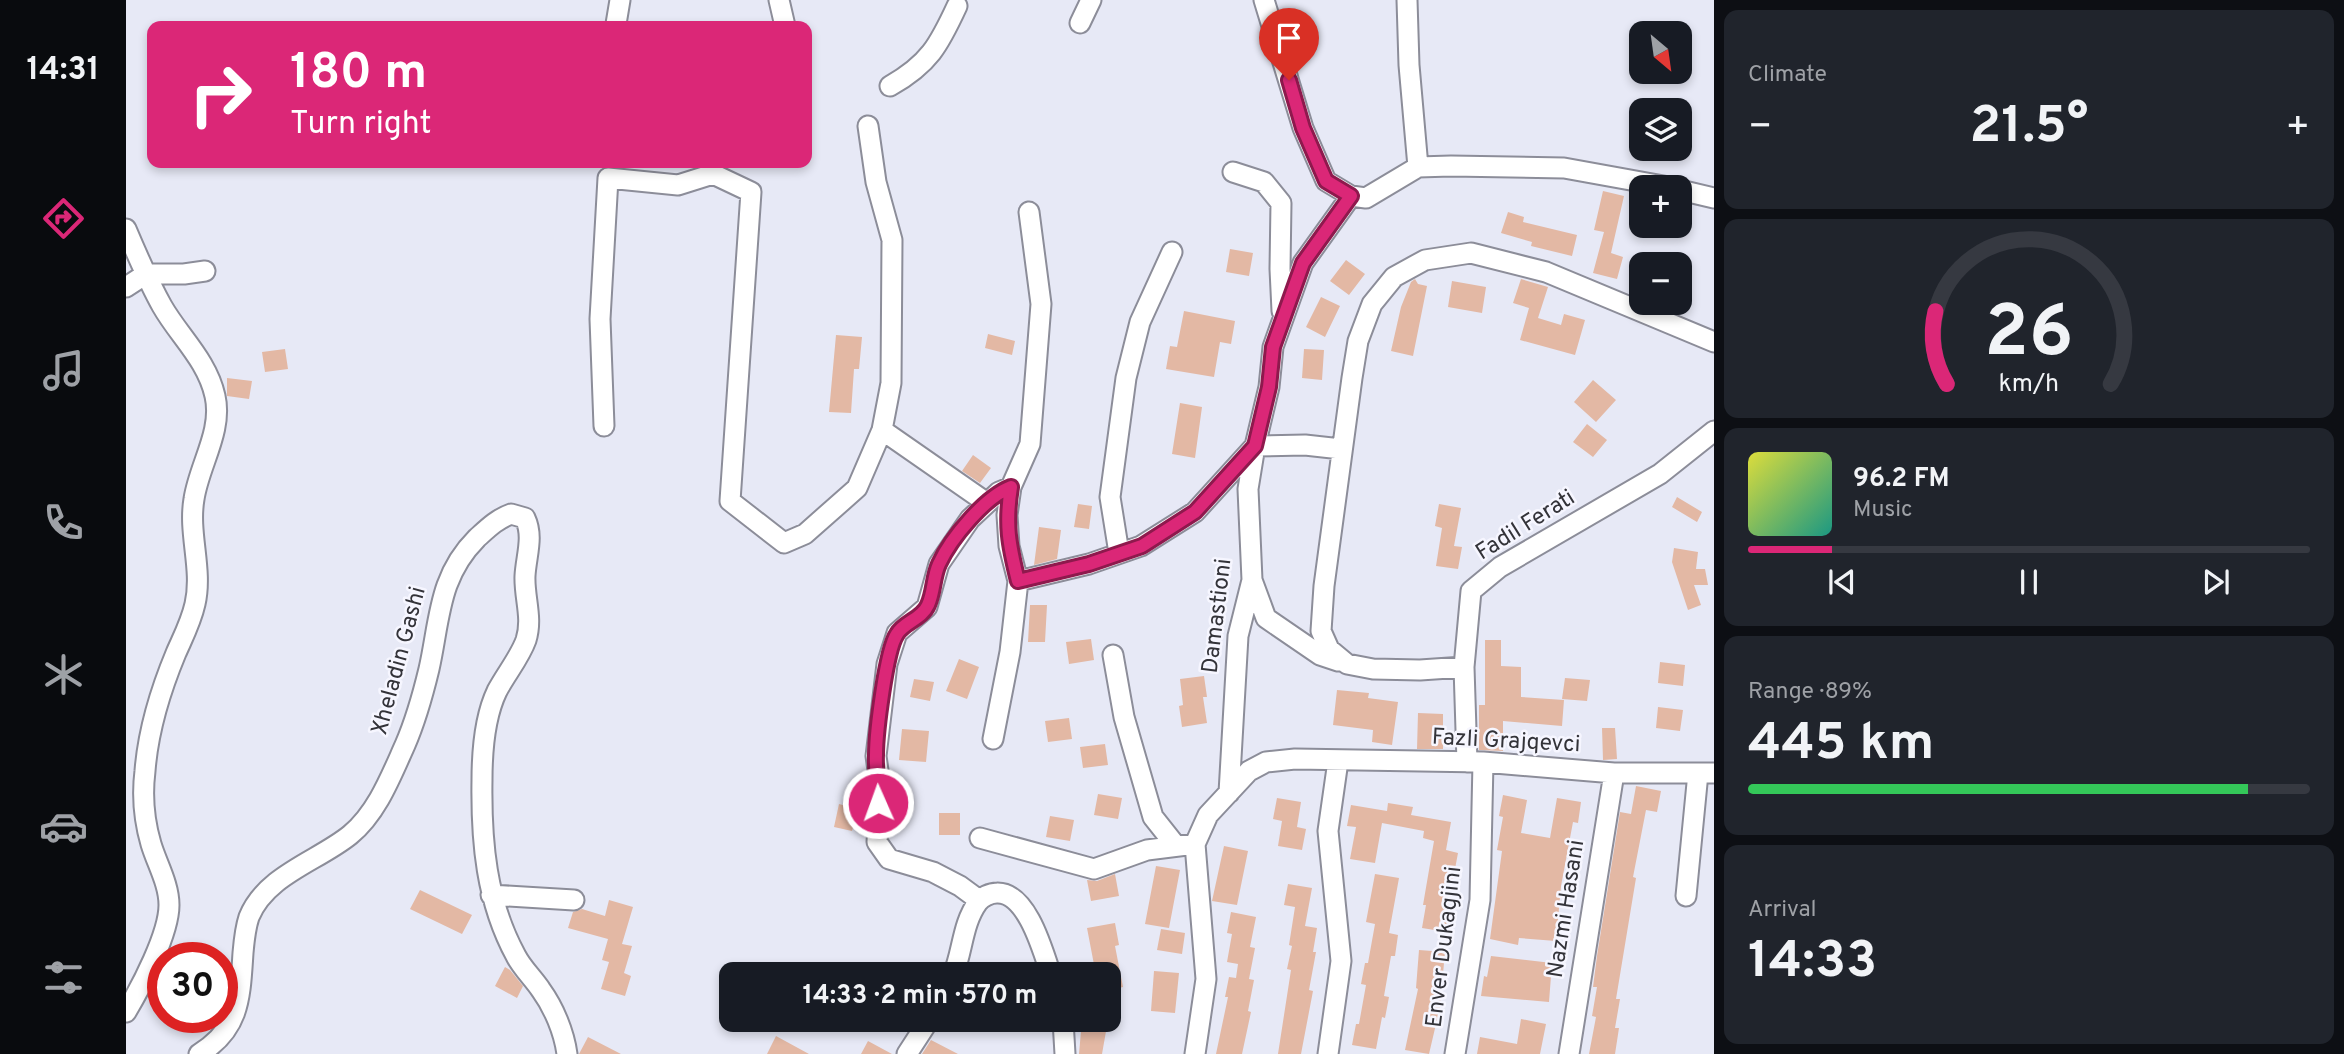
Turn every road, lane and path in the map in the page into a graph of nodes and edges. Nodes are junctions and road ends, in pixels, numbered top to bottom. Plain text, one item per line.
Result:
1 (620, 0) edge
2 (779, 0) edge
3 (1091, 0) edge
4 (1264, 0) edge
5 (1407, 0) edge
6 (957, 2) edge
7 (616, 21) edge
8 (784, 21) edge
9 (1080, 23) dead end
10 (890, 86) dead end
11 (868, 126) dead end
12 (1418, 167) junction
13 (1233, 172) dead end
14 (1629, 179) edge
15 (1692, 193) edge
16 (1351, 196) junction
17 (1714, 198) edge
18 (1029, 212) dead end
19 (126, 229) edge
20 (1172, 252) dead end
21 (205, 271) dead end
22 (146, 274) junction
23 (126, 287) edge
24 (1283, 319) junction
25 (1714, 342) edge
26 (604, 426) dead end
27 (882, 430) junction
28 (1714, 431) edge
29 (1255, 446) junction
30 (1342, 449) junction
31 (1011, 487) junction
32 (987, 503) junction
33 (1119, 553) junction
34 (1252, 580) junction
35 (1018, 581) junction
36 (1113, 655) dead end
37 (1347, 664) junction
38 (1464, 667) junction
39 (993, 739) dead end
40 (1338, 761) junction
41 (1475, 762) junction
42 (1614, 773) junction
43 (1706, 773) edge
44 (1229, 793) junction
45 (980, 838) dead end
46 (1185, 845) junction
47 (491, 895) junction
48 (1686, 897) dead end
49 (574, 900) dead end
50 (979, 900) junction
51 (956, 962) edge
52 (1047, 962) edge
53 (126, 1012) edge
54 (921, 1032) edge
55 (1064, 1032) edge
56 (200, 1054) edge
57 (566, 1054) edge
58 (907, 1054) edge
59 (1065, 1054) edge
60 (1195, 1054) edge
61 (1328, 1054) edge
62 (1455, 1054) edge
63 (1569, 1054) edge

1 - 7 street
2 - 8 street
3 - 9 street
4 - 16 street
5 - 12 street
6 - 10 street
11 - 27 street
12 - 14 street
12 - 16 street
13 - 24 street
15 - 17 street
16 - 24 street, Damastioni
18 - 31 street
19 - 22 street
20 - 33 street
21 - 22 street
22 - 23 street
22 - 53 street
24 - 29 street, Damastioni
25 - 30 street
26 - 27 street
27 - 32 street
28 - 38 street, Fadil Ferati
29 - 30 street
29 - 33 street
29 - 34 street, Damastioni
30 - 37 street
31 - 32 street
31 - 35 street
32 - 50 street
33 - 35 street
34 - 37 street
34 - 44 street, Damastioni
35 - 39 street
36 - 46 street
37 - 38 street
38 - 41 street, Fadil Ferati
40 - 41 street, Fazli Grajqevci
40 - 44 street, Fazli Grajqevci
40 - 61 street
41 - 42 street, Fazli Grajqevci
41 - 62 street, Enver Dukagjini
42 - 43 street, Fazli Grajqevci
42 - 63 street, Nazmi Hasani
43 - 48 street
44 - 46 street, Fazli Grajqevci
45 - 46 street
46 - 60 street
47 - 49 street
47 - 56 street, Xheladin Gashi
47 - 57 street, Xheladin Gashi
50 - 51 street
50 - 52 street
54 - 58 street
55 - 59 street

